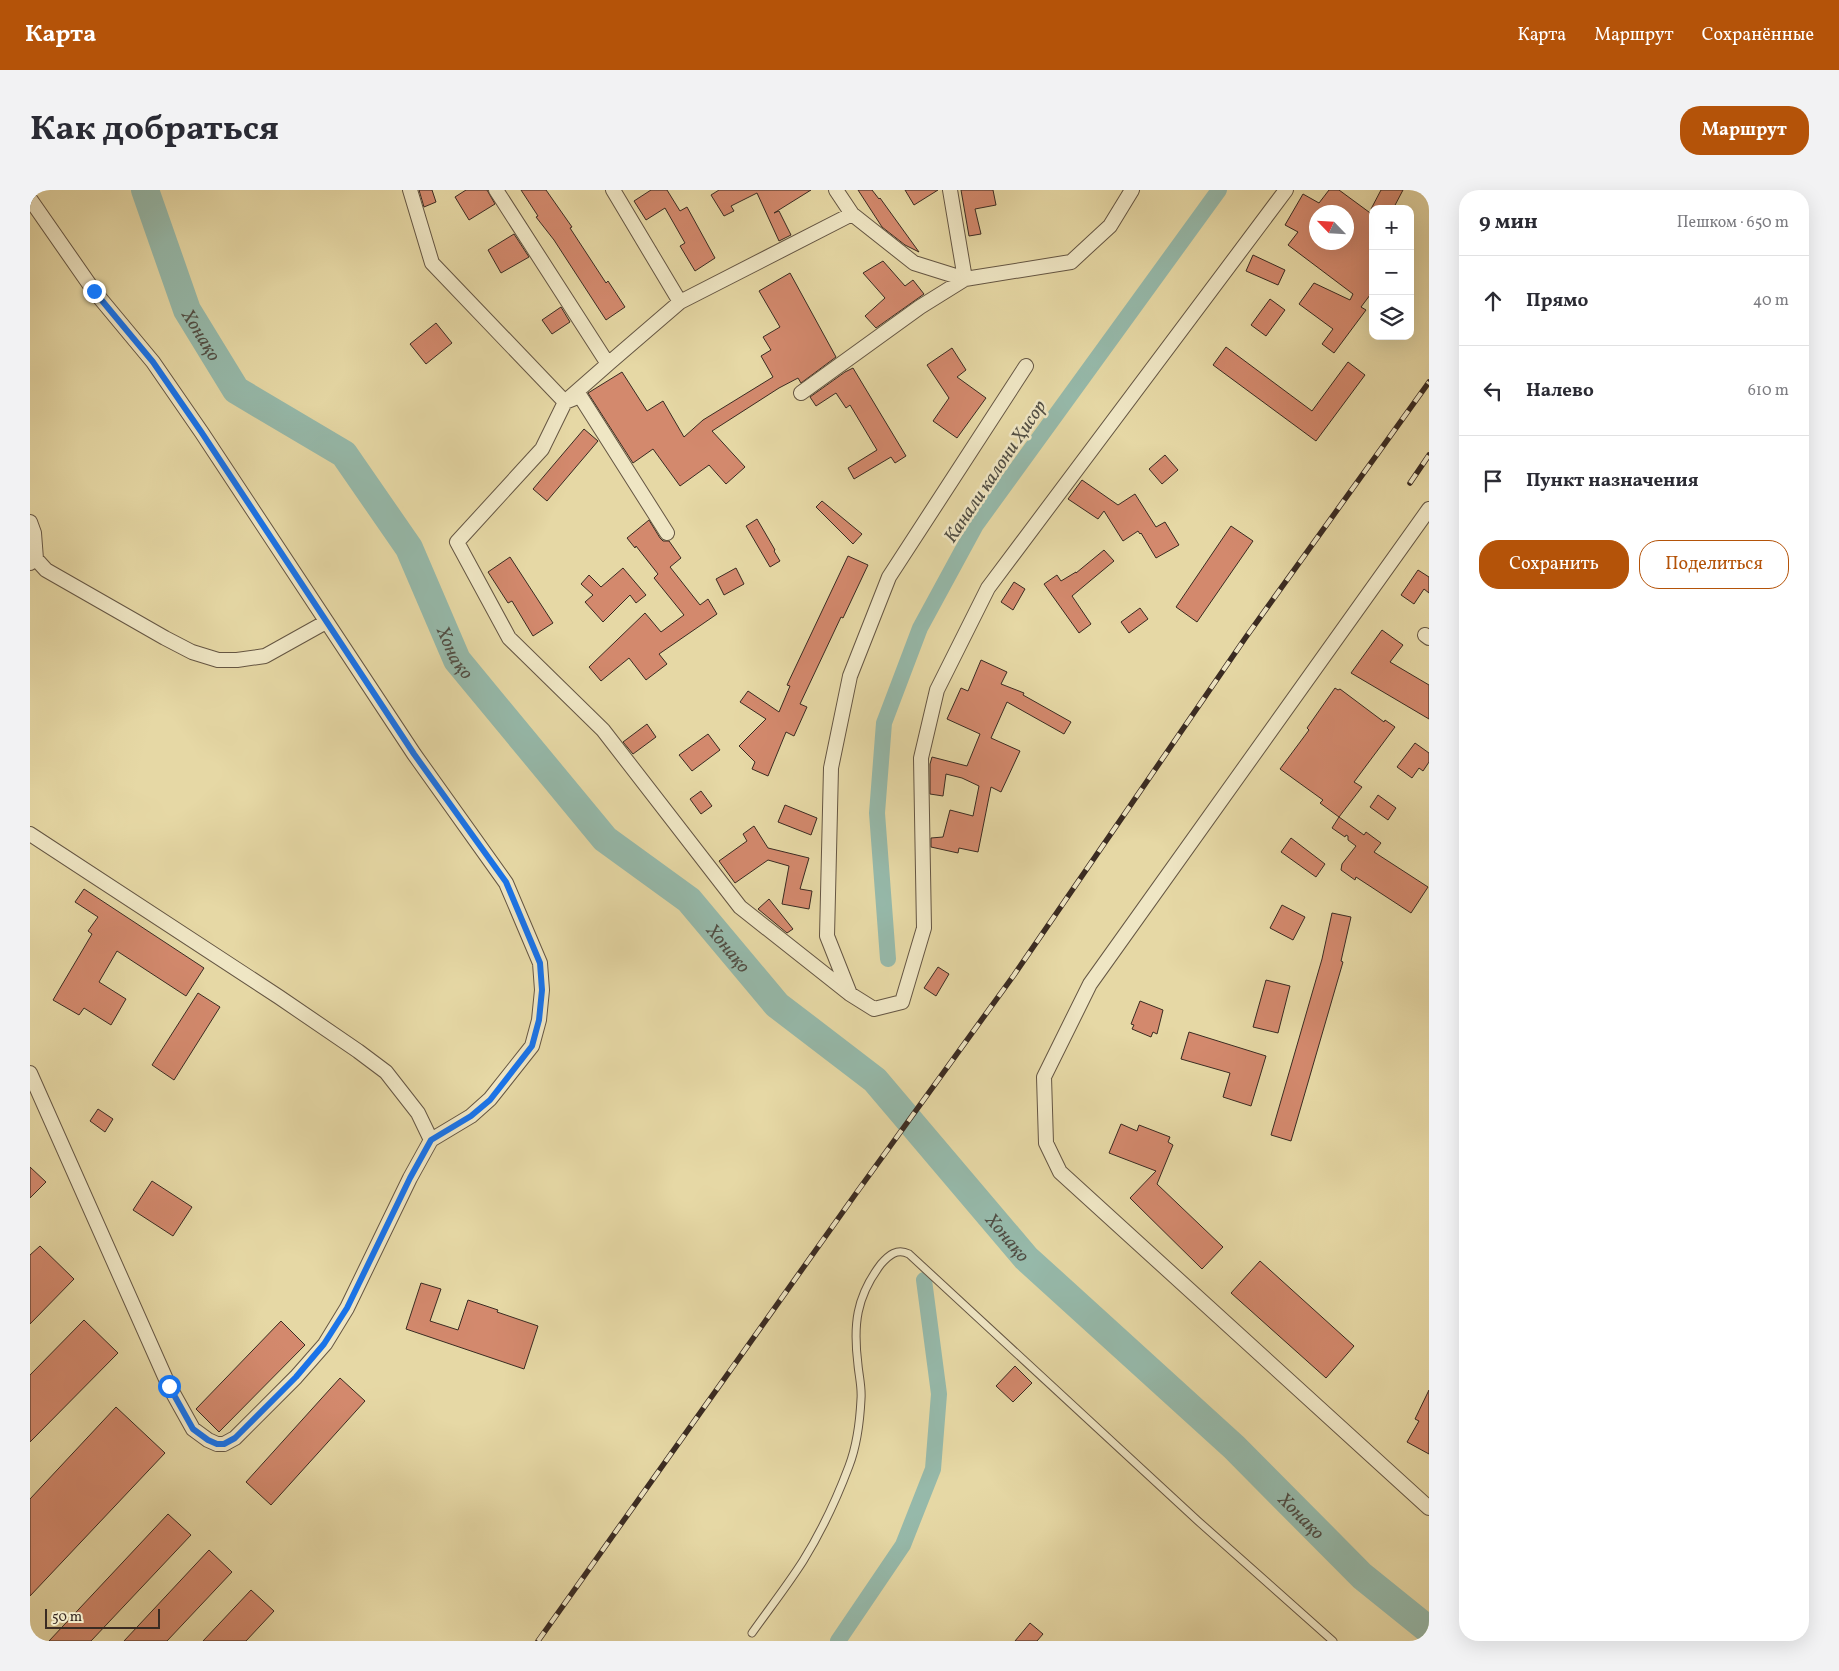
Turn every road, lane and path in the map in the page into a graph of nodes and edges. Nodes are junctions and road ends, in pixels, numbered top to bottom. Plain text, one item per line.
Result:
1 (410, 190) edge
2 (496, 190) edge
3 (613, 190) edge
4 (836, 190) edge
5 (950, 190) edge
6 (1132, 190) edge
7 (1286, 190) edge
8 (30, 199) edge
9 (852, 214) junction
10 (965, 279) junction
11 (680, 302) junction
12 (608, 364) junction
13 (1026, 366) dead end
14 (801, 393) dead end
15 (565, 402) junction
16 (1429, 509) edge
17 (30, 522) edge
18 (667, 533) dead end
19 (33, 561) edge
20 (326, 622) junction
21 (30, 834) edge
22 (850, 994) junction
23 (30, 1073) edge
24 (431, 1140) junction
25 (1429, 1508) edge
26 (752, 1633) dead end
27 (1333, 1641) edge

1 - 15 street
2 - 12 street
3 - 11 street
4 - 9 street
5 - 10 street
6 - 10 street
7 - 22 street
8 - 20 street
9 - 10 street
9 - 11 street
10 - 14 street
11 - 12 street
12 - 15 street
13 - 22 street
15 - 18 street
15 - 22 street
16 - 25 street
17 - 19 street
19 - 20 street
20 - 24 street
21 - 24 street
23 - 24 street
26 - 27 lane

